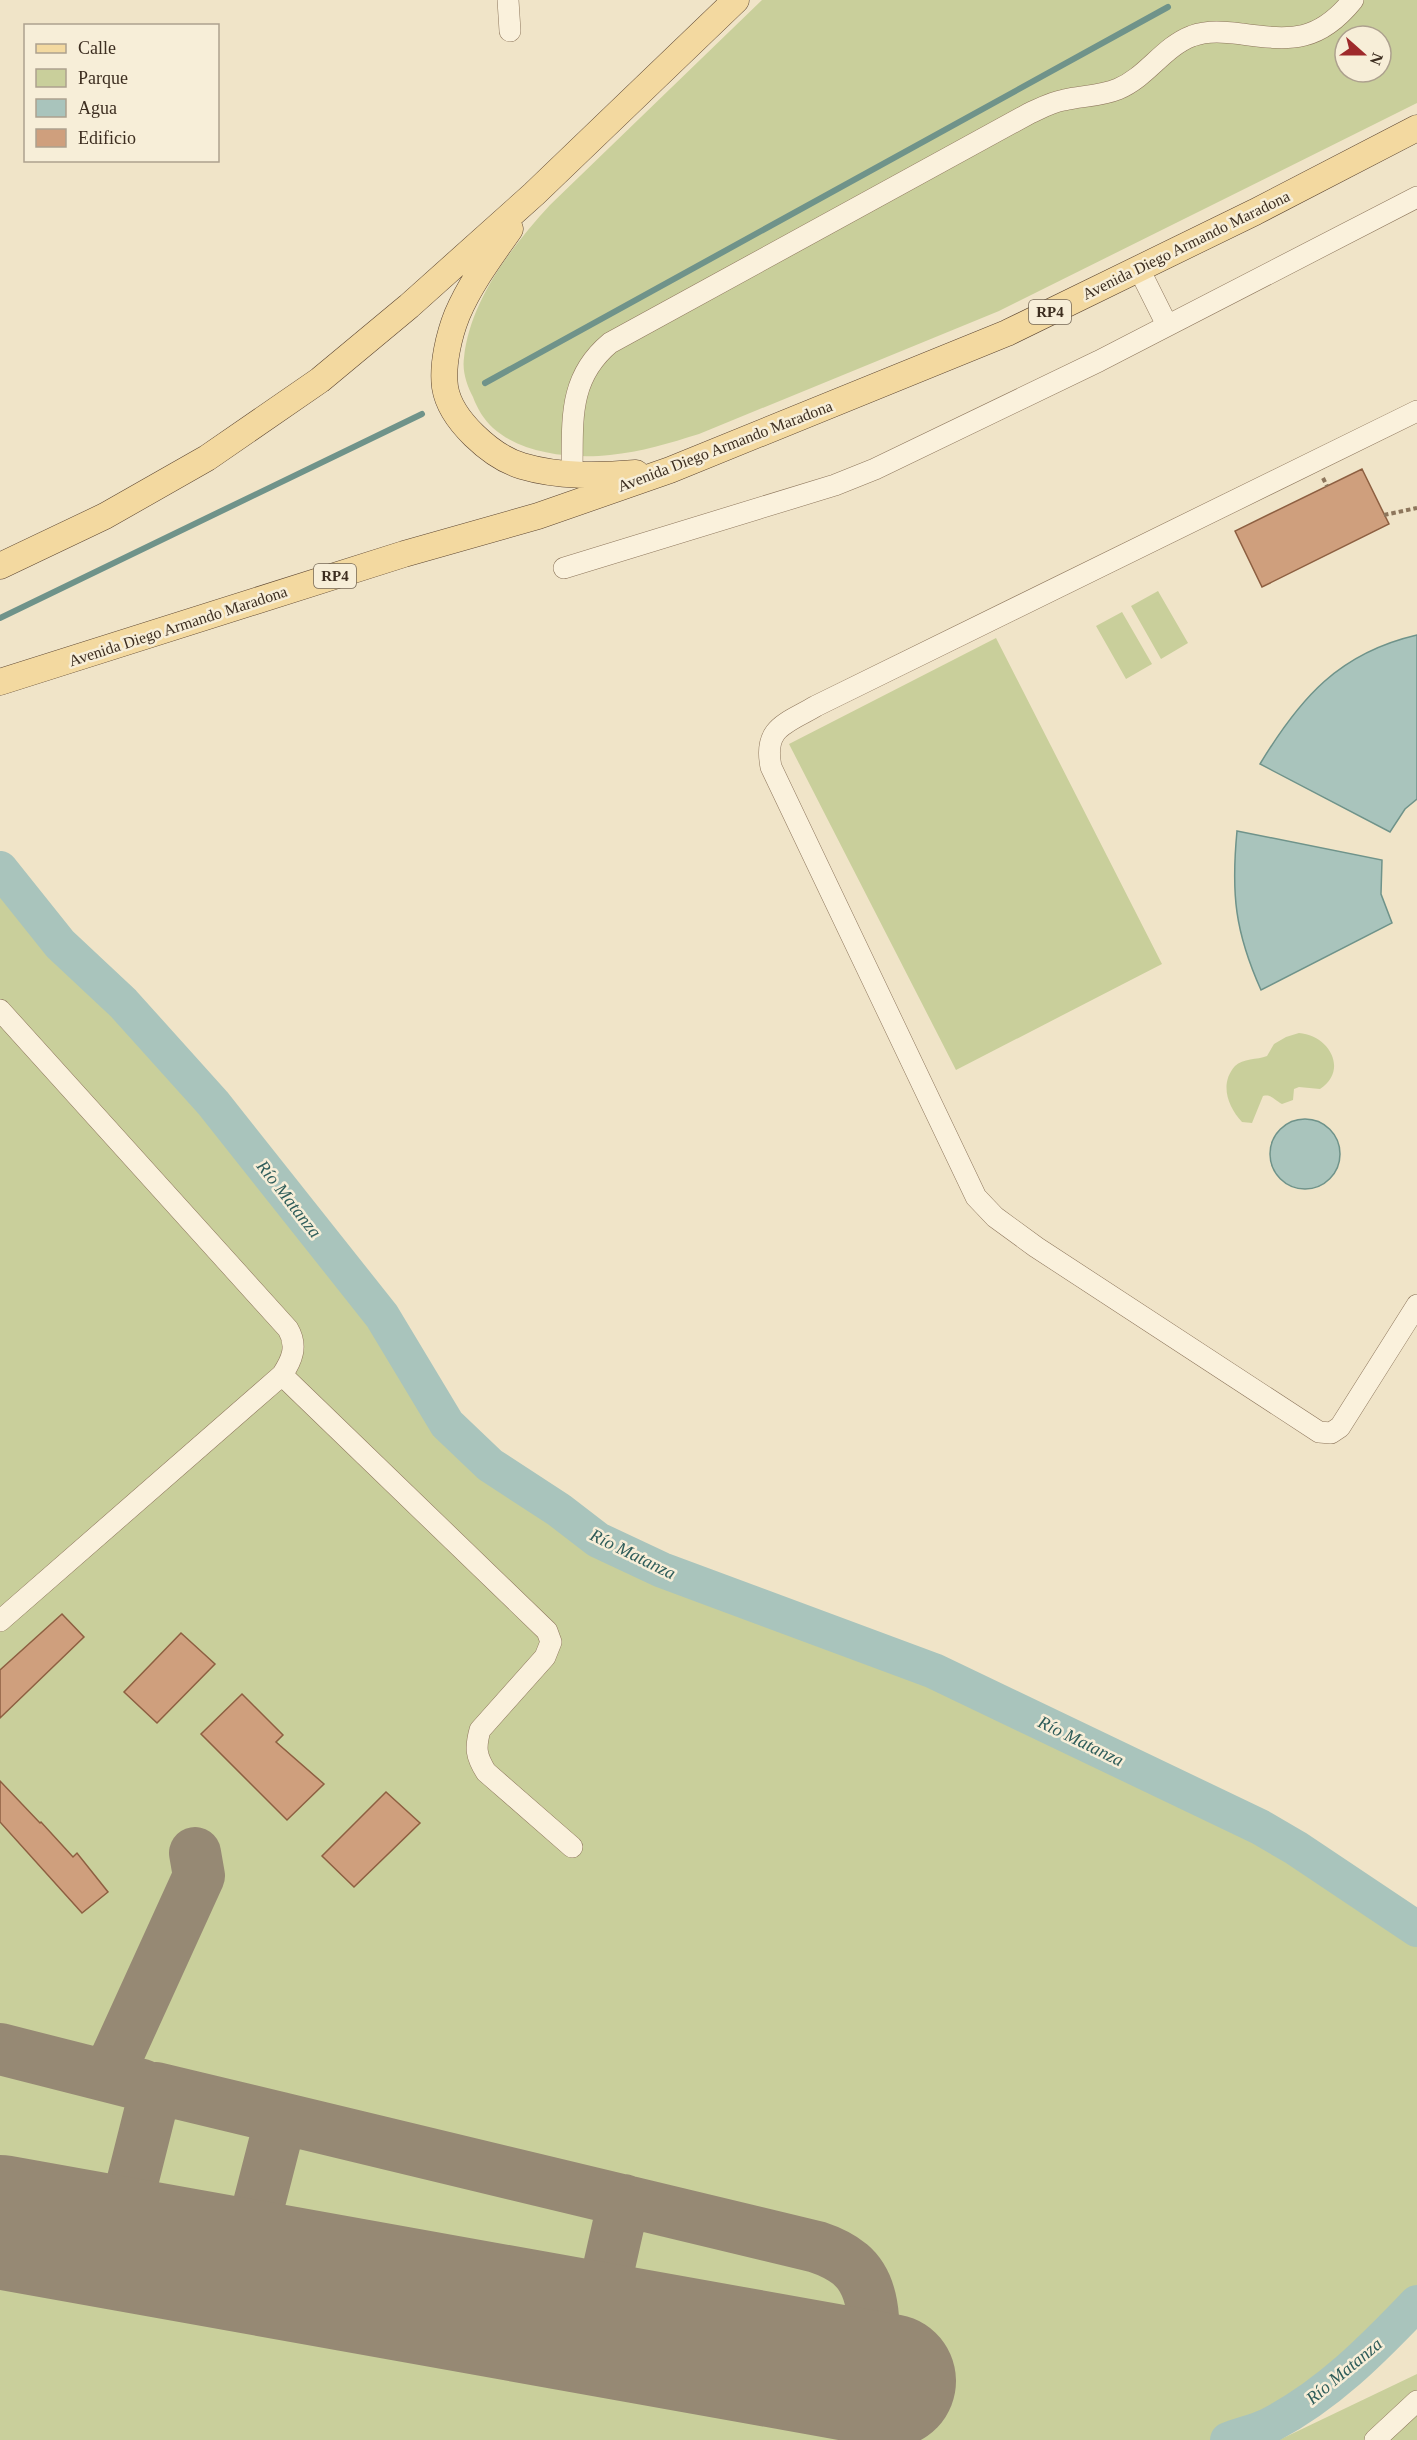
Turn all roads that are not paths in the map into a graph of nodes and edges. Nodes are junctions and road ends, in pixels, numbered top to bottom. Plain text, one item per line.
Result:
1 (508, 0) edge
2 (736, 0) edge
3 (1353, 0) edge
4 (510, 31) dead end
5 (1417, 128) edge
6 (534, 194) junction
7 (1417, 196) edge
8 (1139, 269) junction
9 (1167, 325) junction
10 (1417, 411) edge
11 (670, 470) junction
12 (572, 474) junction
13 (0, 566) edge
14 (564, 568) dead end
15 (0, 682) edge
16 (0, 1011) edge
17 (1417, 1305) edge
18 (282, 1375) junction
19 (0, 1621) edge
20 (572, 1846) dead end
21 (1417, 2402) edge
22 (1375, 2440) edge

1 - 4 street
2 - 6 main road
3 - 12 street
5 - 8 main road, Avenida Diego Armando Maradona / RP4
6 - 12 main road
6 - 13 main road
7 - 9 street
8 - 9 street
8 - 11 main road, Avenida Diego Armando Maradona / RP4
9 - 14 street
10 - 17 street
11 - 12 main road
11 - 15 main road, Avenida Diego Armando Maradona / RP4
16 - 18 street
18 - 19 street
18 - 20 street
21 - 22 street

